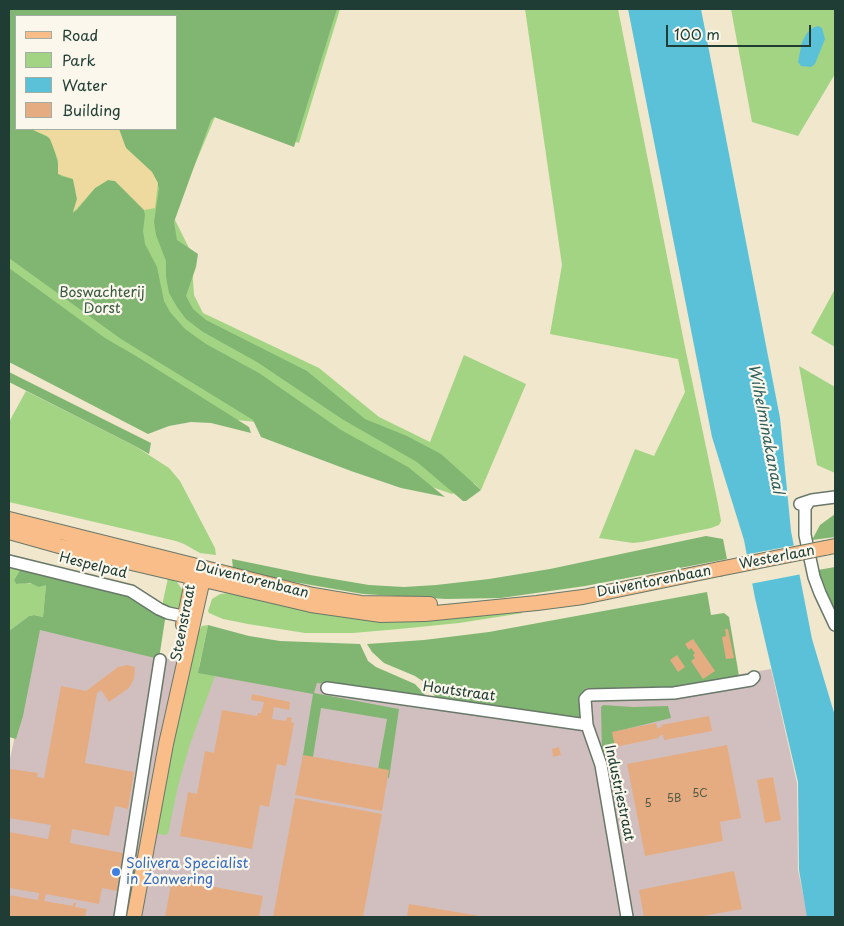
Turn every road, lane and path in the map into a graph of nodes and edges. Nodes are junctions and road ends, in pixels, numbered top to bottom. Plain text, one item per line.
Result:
1 (835, 497) edge
2 (9, 519) edge
3 (9, 532) edge
4 (830, 547) edge
5 (9, 561) edge
6 (719, 569) joint
7 (198, 574) junction
8 (190, 617) junction
9 (835, 625) edge
10 (160, 660) dead end
11 (754, 677) dead end
12 (328, 688) dead end
13 (587, 725) junction
14 (130, 848) junction
15 (146, 850) junction
16 (127, 916) edge
17 (627, 917) edge

1 - 9 street
2 - 7 main road, Duiventorenbaan
3 - 7 main road, Duiventorenbaan
4 - 6 main road, Westerlaan, bridge
5 - 8 street, Hespelpad
6 - 7 main road, Duiventorenbaan
7 - 8 main road, Steenstraat
8 - 15 main road, Steenstraat
10 - 14 street, Steenstraat
11 - 13 street, Industriestraat
12 - 13 street, Houtstraat
13 - 17 street, Industriestraat
14 - 15 street
14 - 16 street, Steenstraat
15 - 16 main road, Steenstraat

